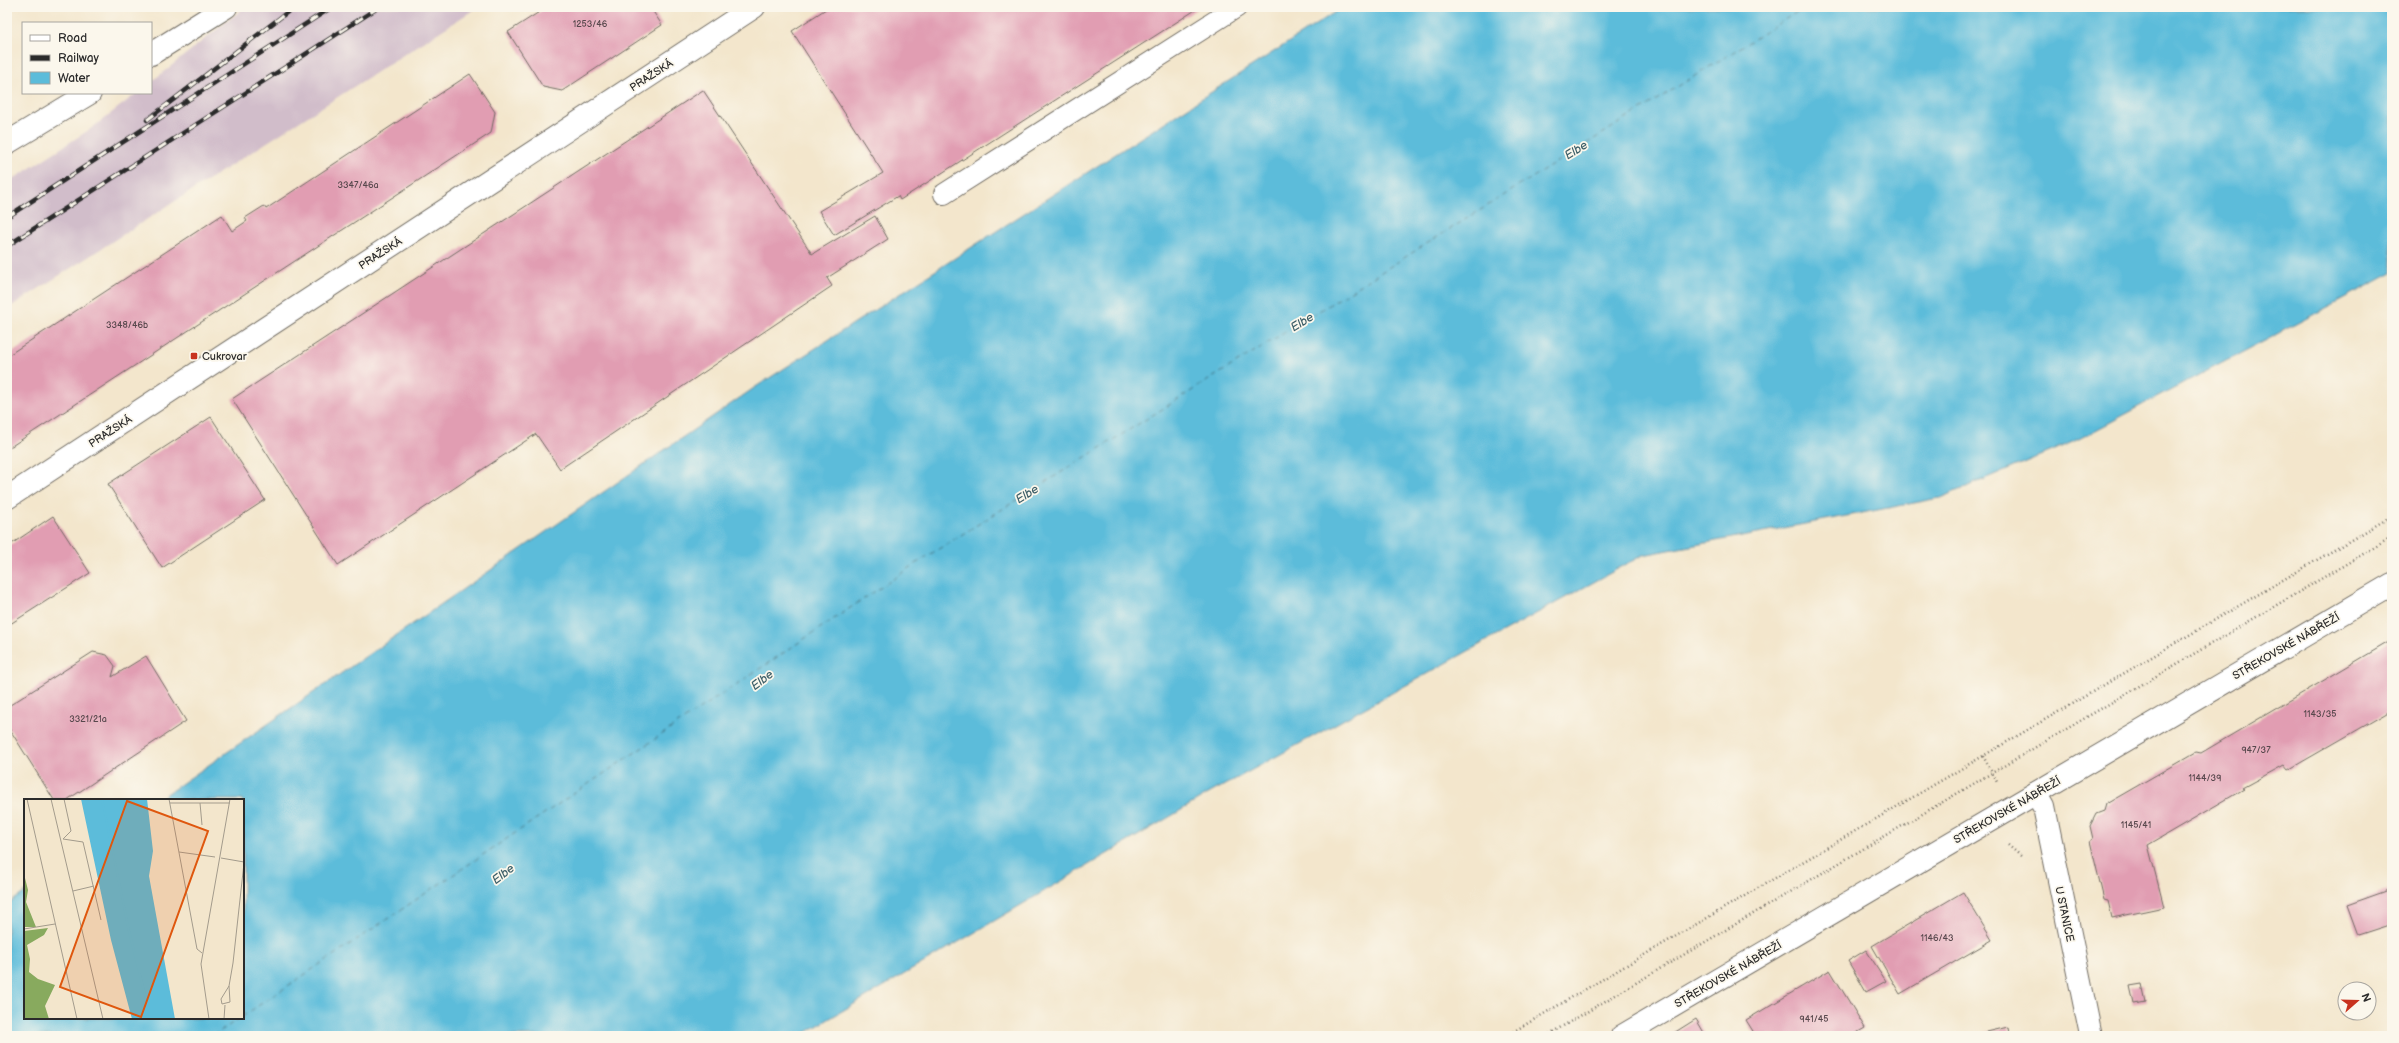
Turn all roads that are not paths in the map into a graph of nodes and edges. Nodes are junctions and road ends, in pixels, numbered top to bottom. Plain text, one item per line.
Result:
1 (226, 7) edge
2 (754, 7) edge
3 (1236, 7) edge
4 (152, 53) edge
5 (88, 94) edge
6 (7, 143) edge
7 (944, 194) dead end
8 (7, 498) edge
9 (2392, 584) edge
10 (2036, 793) junction
11 (1622, 1036) edge
12 (2090, 1036) edge

1 - 4 street
2 - 8 street, PRAŽSKÁ
3 - 7 lane
5 - 6 street
9 - 10 street, STŘEKOVSKÉ NÁBŘEŽÍ
10 - 11 street, STŘEKOVSKÉ NÁBŘEŽÍ
10 - 12 street, U STANICE

